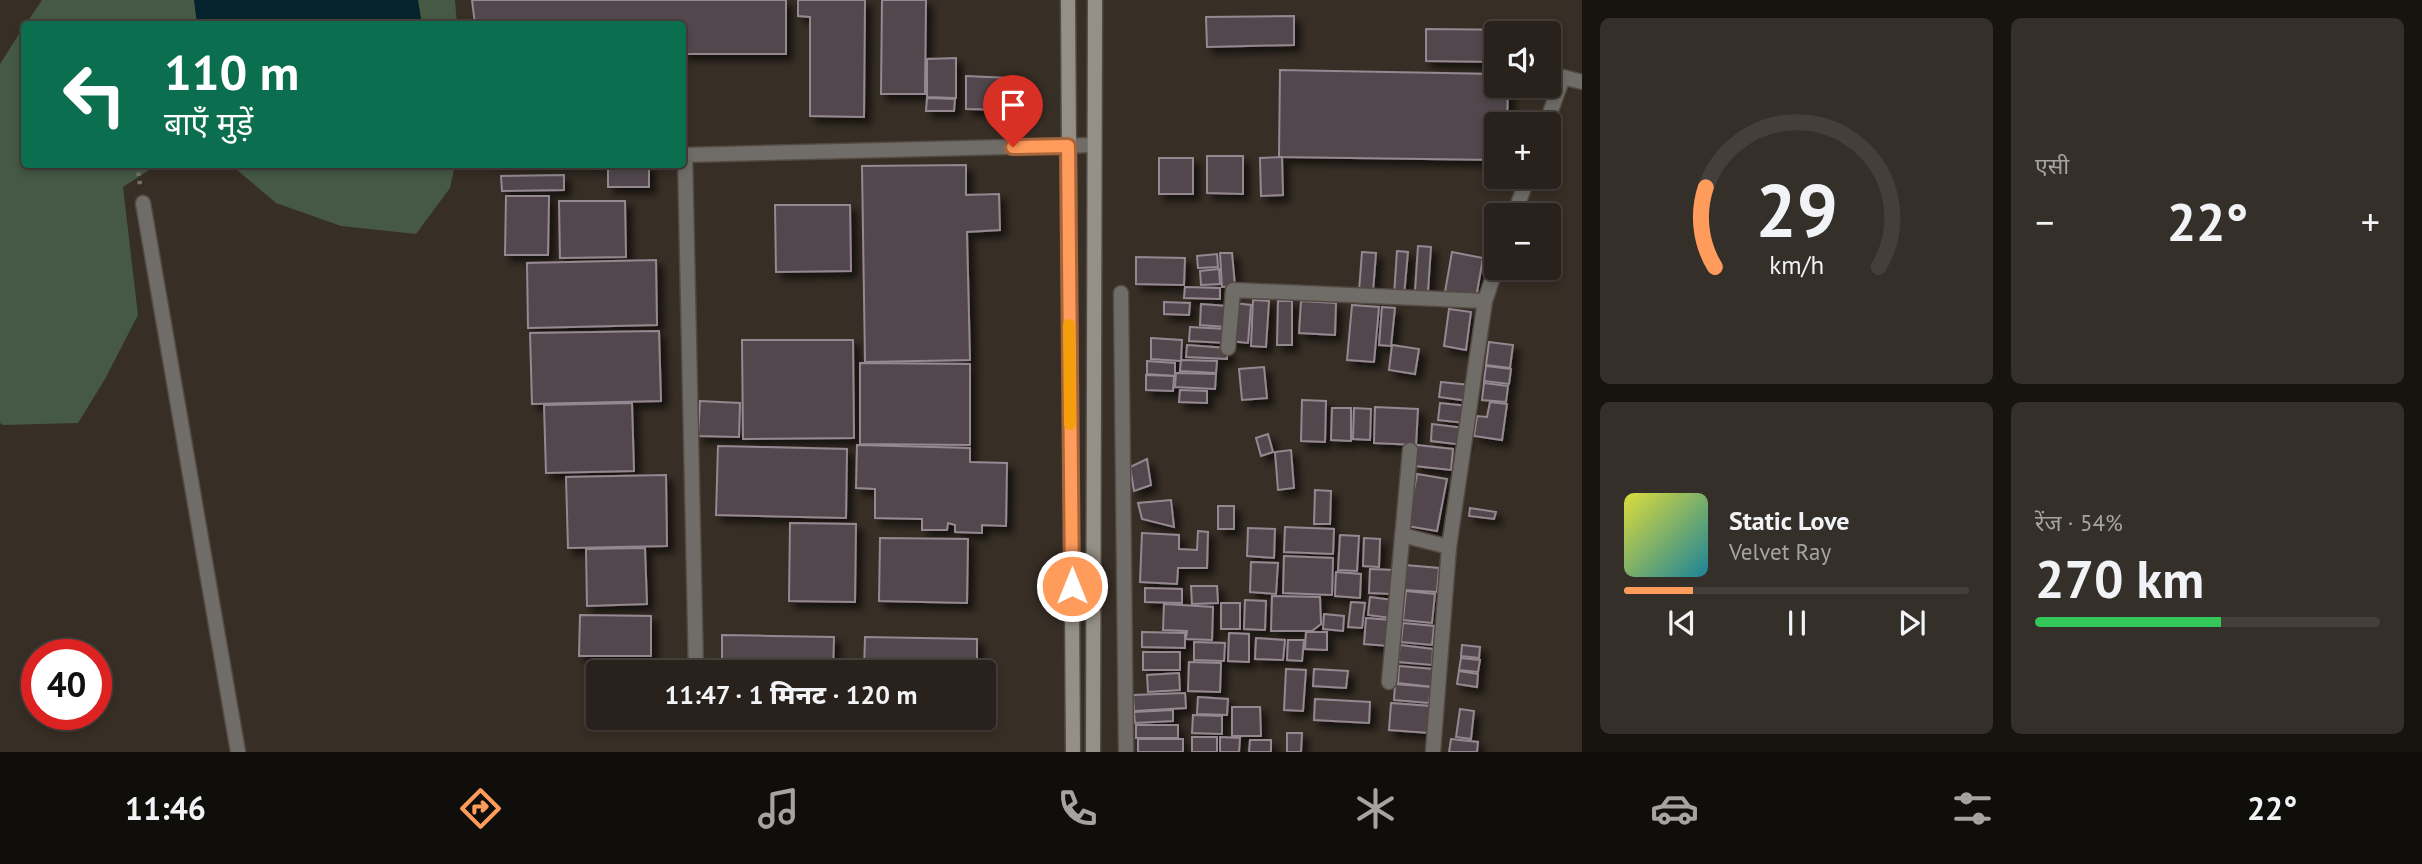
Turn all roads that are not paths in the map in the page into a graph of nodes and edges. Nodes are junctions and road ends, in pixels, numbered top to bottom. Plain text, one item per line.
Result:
1 (1068, 0) edge
2 (1095, 0) edge
3 (1582, 82) edge
4 (1550, 112) edge
5 (1094, 145) junction
6 (1068, 146) junction
7 (686, 155) edge
8 (685, 168) edge
9 (143, 203) dead end
10 (1492, 280) edge
11 (1121, 293) dead end
12 (1485, 301) junction
13 (1228, 348) dead end
14 (1410, 450) dead end
15 (1402, 535) junction
16 (1449, 547) junction
17 (696, 660) edge
18 (1389, 682) dead end
19 (238, 752) edge
20 (1073, 752) edge
21 (1093, 752) edge
22 (1126, 752) edge
23 (1433, 752) edge

1 - 6 street
2 - 5 street
3 - 4 street
5 - 6 street
5 - 21 street
6 - 7 street
6 - 20 street
8 - 17 street
9 - 19 street
10 - 12 street
11 - 22 street
12 - 13 street
12 - 16 street
14 - 15 street
15 - 16 street
15 - 18 street
16 - 23 street

